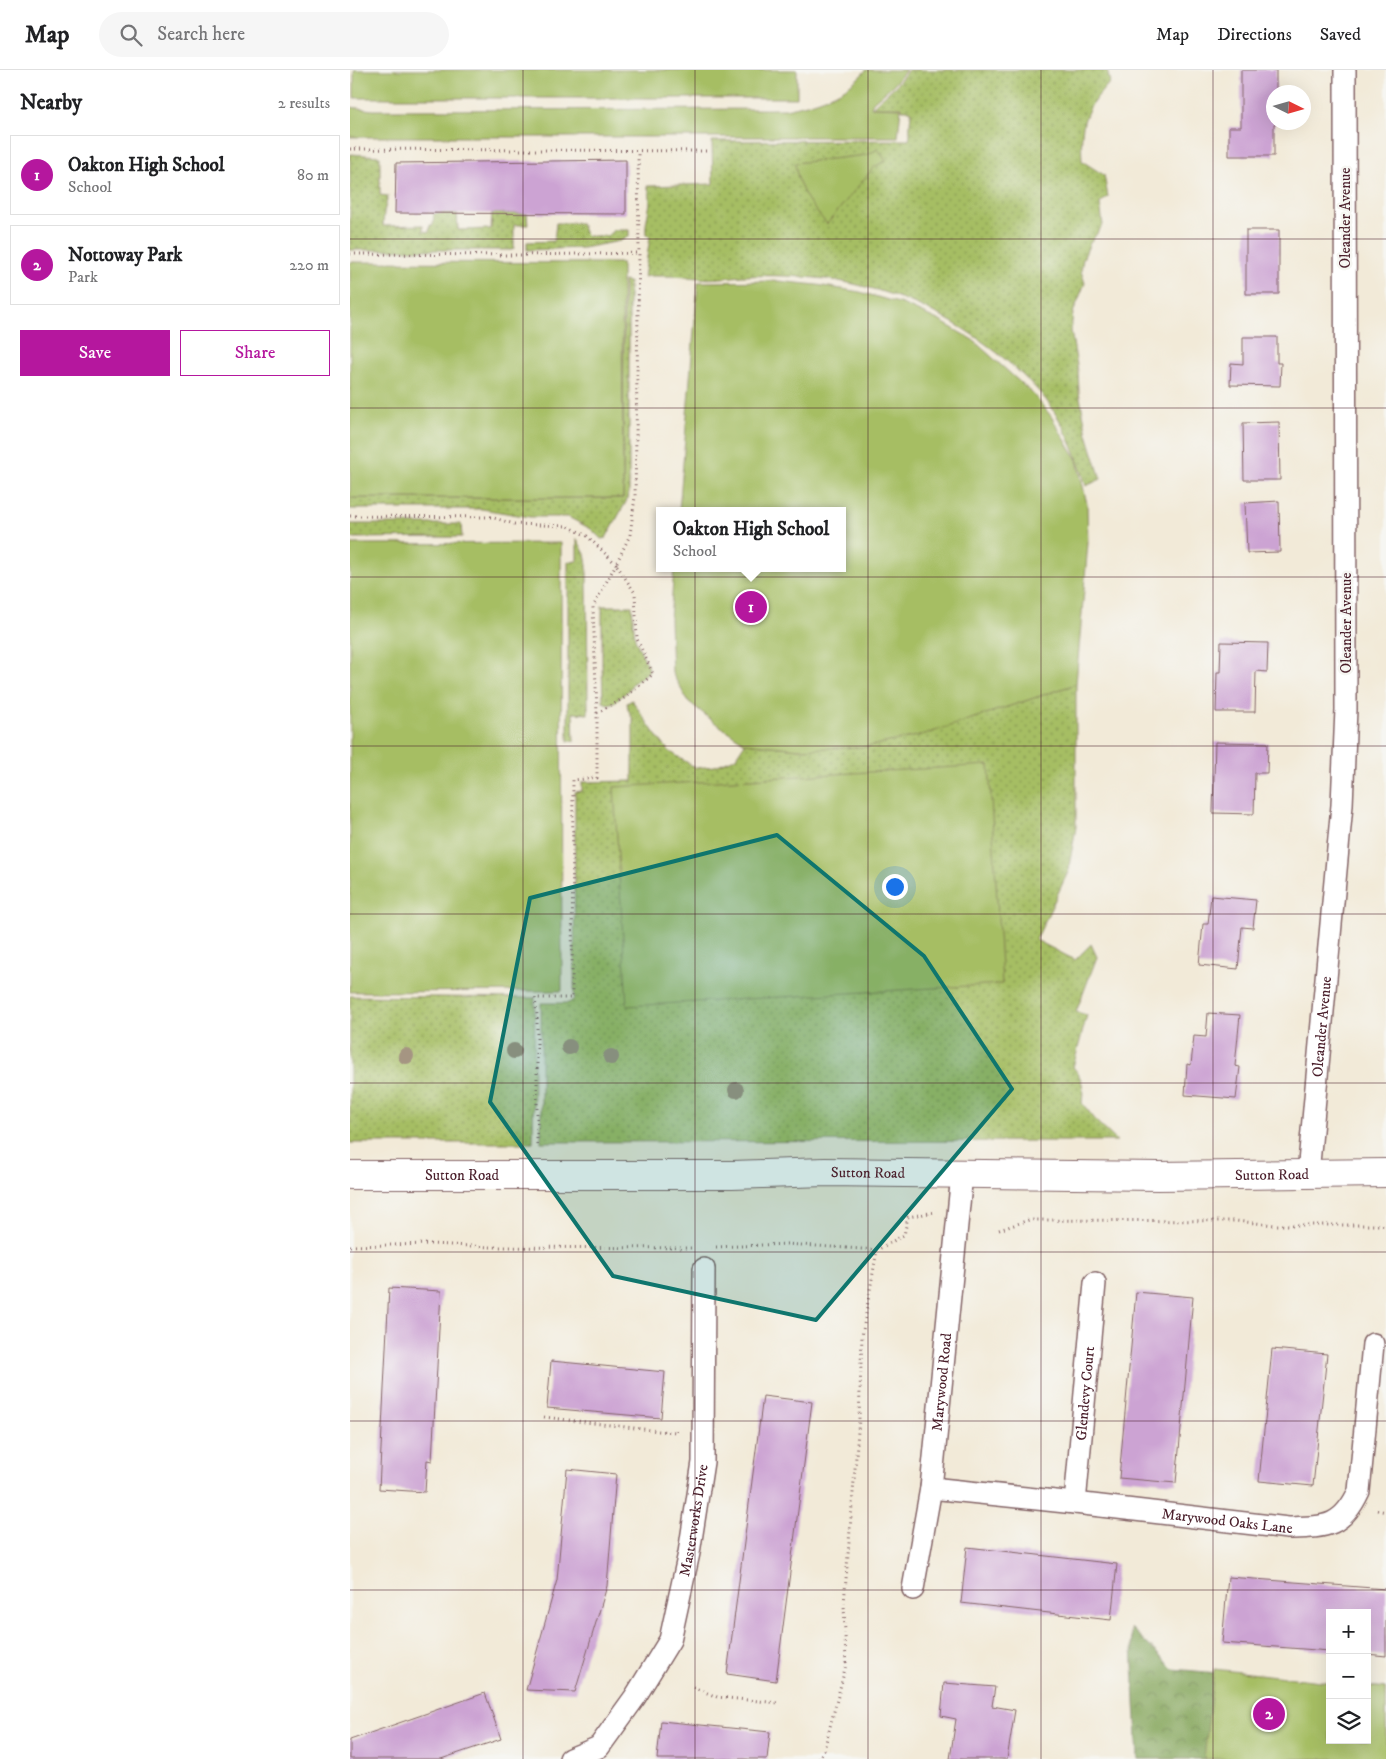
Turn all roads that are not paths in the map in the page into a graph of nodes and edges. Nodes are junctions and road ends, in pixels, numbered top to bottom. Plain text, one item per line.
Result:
1 (1345, 70) edge
2 (1386, 1173) edge
3 (962, 1174) junction
4 (1308, 1174) junction
5 (350, 1175) edge
6 (704, 1269) dead end
7 (1095, 1284) dead end
8 (1373, 1344) dead end
9 (931, 1488) junction
10 (1075, 1503) junction
11 (913, 1589) dead end
12 (603, 1753) edge
13 (570, 1759) edge

1 - 4 street, Oleander Avenue
2 - 4 street, Sutton Road
3 - 4 street, Sutton Road
3 - 5 street, Sutton Road
3 - 9 street, Marywood Road
6 - 12 street, Masterworks Drive
7 - 10 street, Glendevy Court
8 - 10 street, Marywood Oaks Lane
9 - 10 street, Marywood Oaks Lane
9 - 11 street, Marywood Road
12 - 13 street, Masterworks Drive

